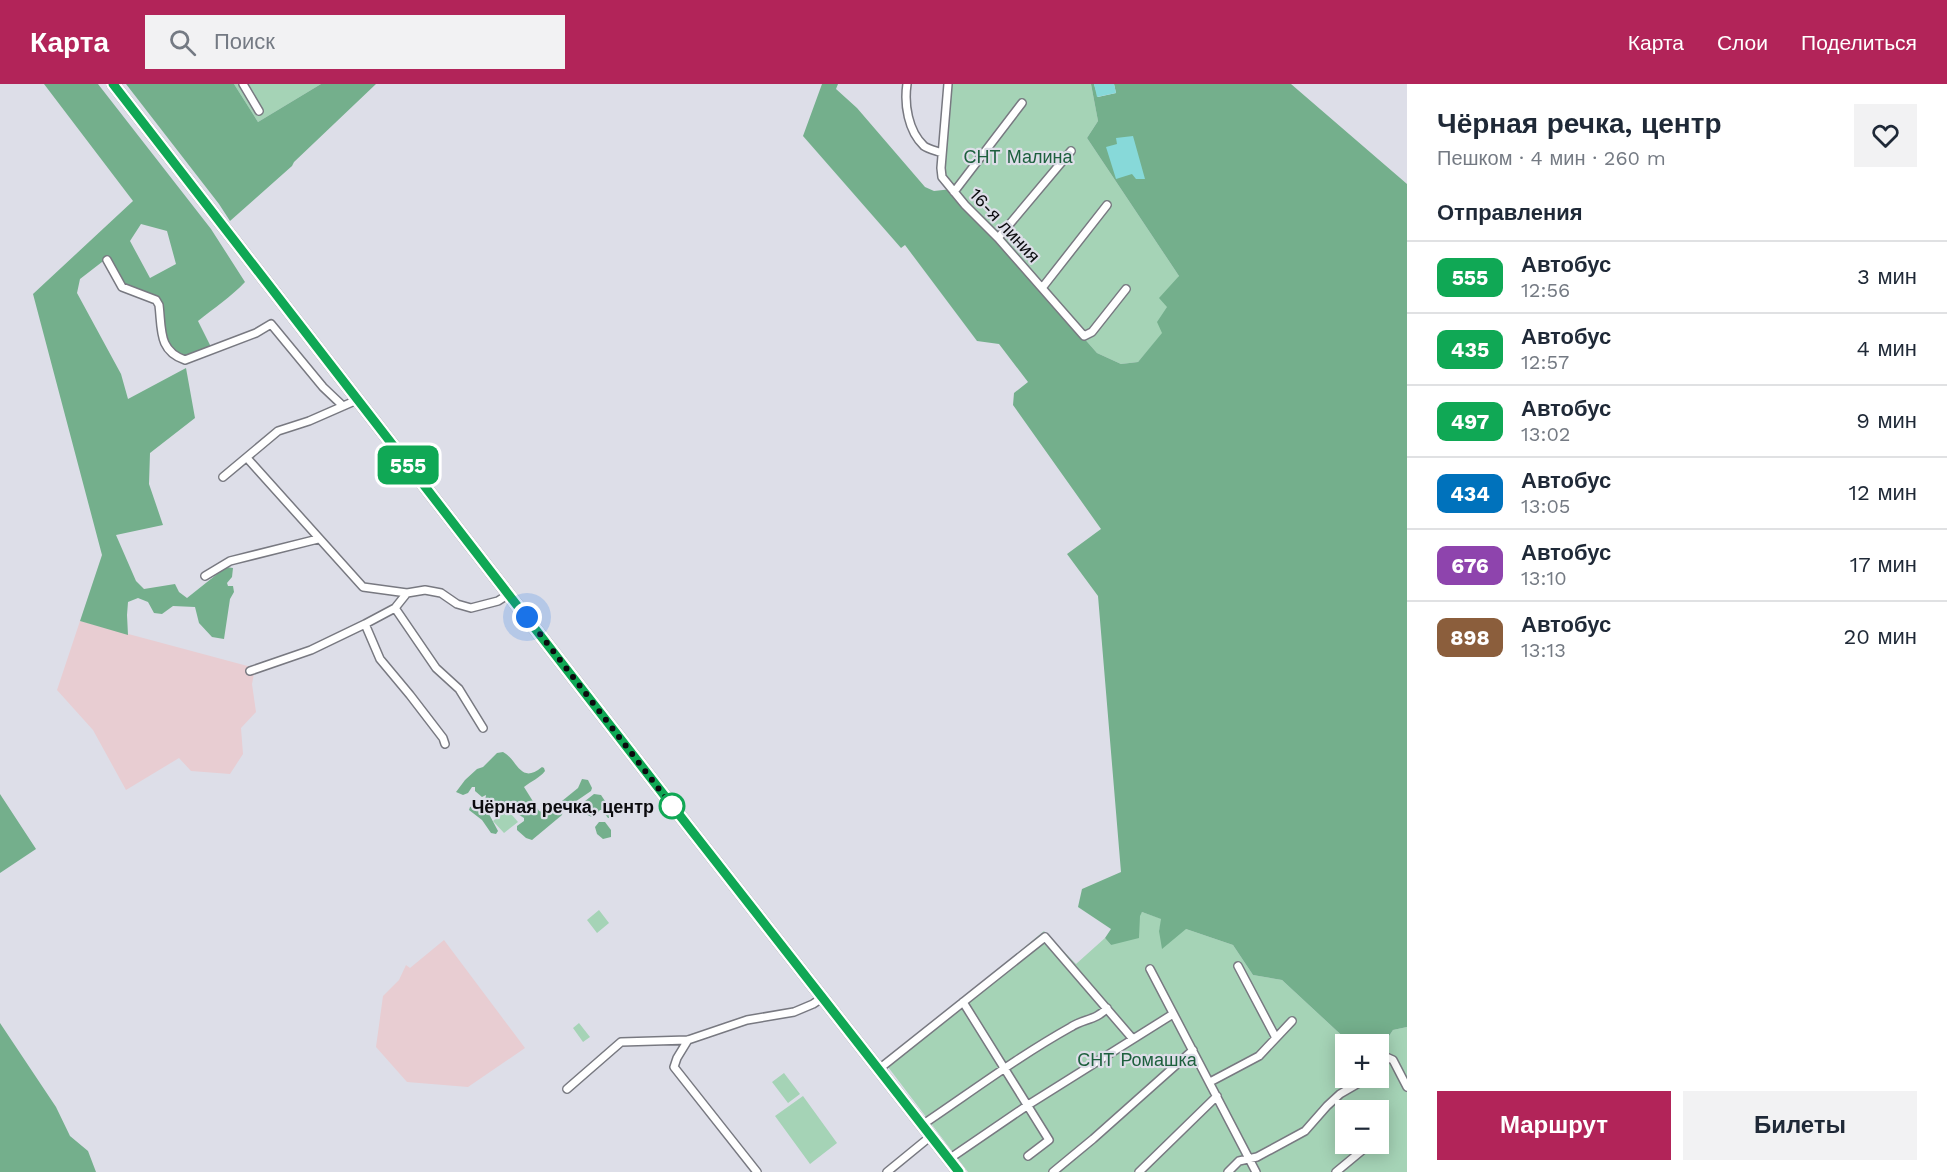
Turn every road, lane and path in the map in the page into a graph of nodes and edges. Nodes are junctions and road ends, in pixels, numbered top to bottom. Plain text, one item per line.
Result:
1 (113, 84) edge
2 (243, 84) edge
3 (907, 84) edge
4 (948, 84) edge
5 (1022, 103) dead end
6 (259, 111) dead end
7 (1071, 151) dead end
8 (942, 153) junction
9 (954, 192) junction
10 (1107, 205) dead end
11 (998, 238) junction
12 (107, 260) dead end
13 (1042, 288) junction
14 (1126, 290) dead end
15 (357, 400) junction
16 (343, 406) junction
17 (247, 458) junction
18 (224, 477) dead end
19 (318, 539) junction
20 (205, 576) dead end
21 (407, 593) junction
22 (509, 594) junction
23 (395, 608) junction
24 (365, 624) junction
25 (250, 670) dead end
26 (483, 728) dead end
27 (445, 744) dead end
28 (1238, 966) dead end
29 (1150, 969) dead end
30 (822, 998) junction
31 (963, 1002) junction
32 (1107, 1008) junction
33 (1173, 1014) junction
34 (1292, 1021) dead end
35 (1132, 1038) junction
36 (1276, 1038) junction
37 (688, 1041) junction
38 (1193, 1050) junction
39 (1389, 1058) edge
40 (879, 1069) junction
41 (1004, 1069) junction
42 (1210, 1082) junction
43 (1407, 1087) edge
44 (1350, 1088) edge
45 (567, 1089) dead end
46 (1218, 1096) junction
47 (1028, 1105) junction
48 (922, 1125) junction
49 (931, 1136) junction
50 (1358, 1154) edge
51 (1028, 1156) dead end
52 (1250, 1158) junction
53 (949, 1159) junction
54 (757, 1172) edge
55 (887, 1172) edge
56 (959, 1172) edge
57 (1053, 1172) edge
58 (1139, 1172) edge
59 (1228, 1172) edge
60 (1256, 1172) edge
61 (1336, 1172) edge

1 - 15 main road
2 - 6 street
3 - 8 street
4 - 8 street, 16-я линия
5 - 9 street
7 - 11 street
8 - 9 street, 16-я линия
9 - 11 street, 16-я линия
10 - 13 street
11 - 13 street, 16-я линия
12 - 16 street
13 - 14 street, 16-я линия
15 - 16 street
15 - 22 main road
16 - 17 street
17 - 18 street
17 - 19 street
19 - 20 street
19 - 21 street
21 - 22 street
21 - 23 street
22 - 30 main road
23 - 24 street
23 - 26 street
24 - 25 street
24 - 27 street
28 - 36 street
29 - 33 street
30 - 37 street
30 - 40 main road
31 - 32 street
31 - 40 street
31 - 41 street
32 - 35 street
32 - 41 street
33 - 35 street
33 - 38 street
34 - 36 street
35 - 47 street
36 - 42 street
37 - 45 street
37 - 54 street
38 - 42 street
38 - 57 street
39 - 43 street
40 - 48 main road
41 - 47 street
41 - 48 street
42 - 46 street
44 - 52 street
46 - 52 street
46 - 58 street
47 - 51 street
47 - 53 street
48 - 49 main road
49 - 53 main road
49 - 55 street
50 - 61 street
52 - 59 street
52 - 60 street
53 - 56 main road

